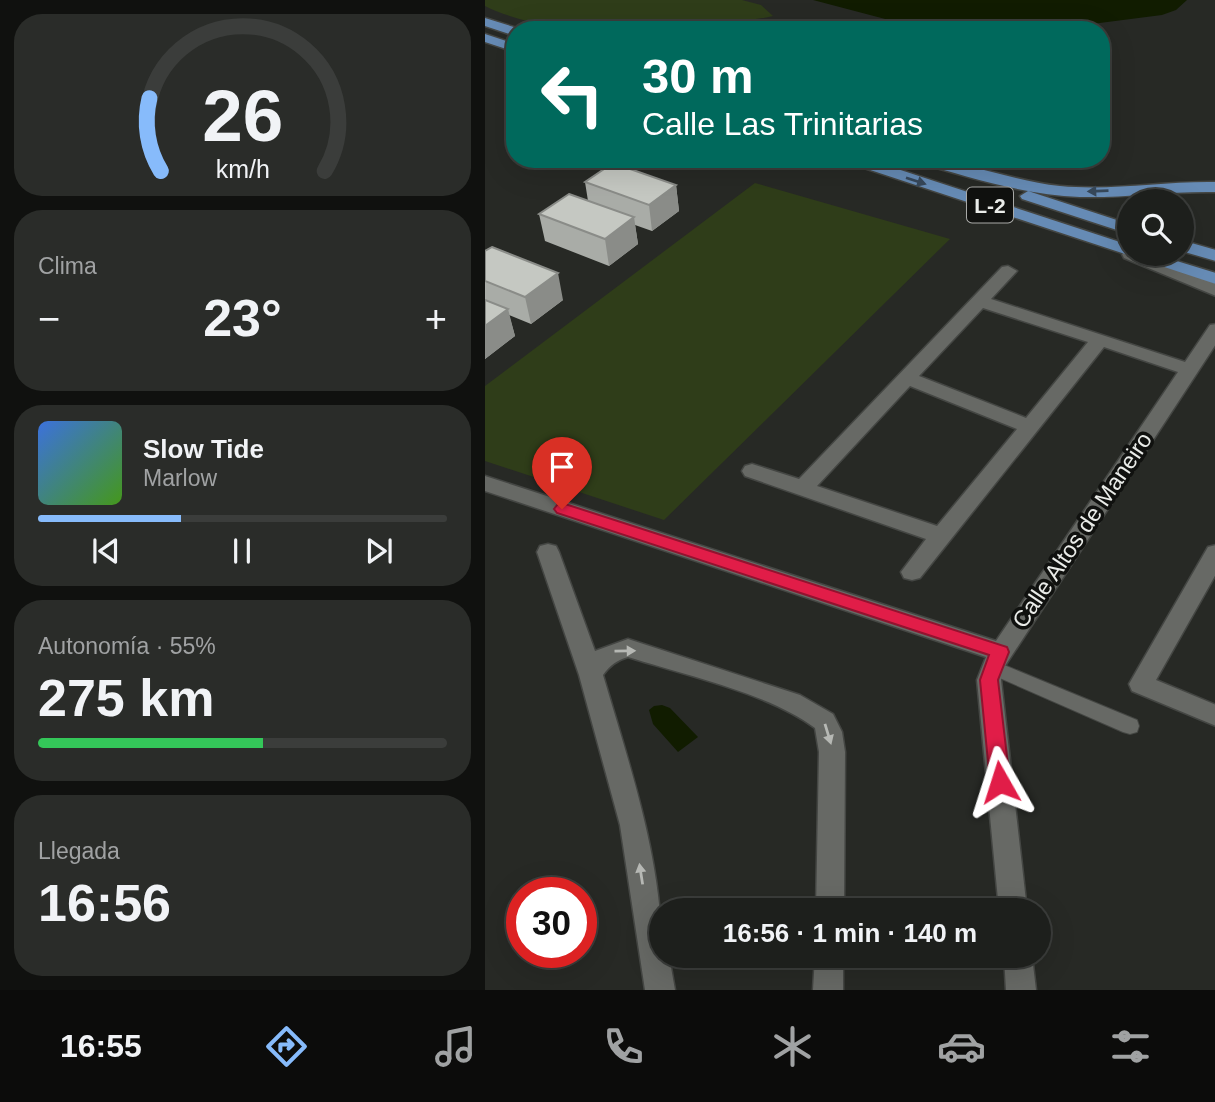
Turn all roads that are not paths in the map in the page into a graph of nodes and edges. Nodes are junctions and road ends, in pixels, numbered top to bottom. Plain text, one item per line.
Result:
1 (485, 22) edge
2 (506, 29) edge
3 (485, 38) edge
4 (506, 45) edge
5 (878, 168) edge
6 (941, 168) edge
7 (956, 168) edge
8 (1215, 187) edge
9 (1117, 225) edge
10 (1101, 242) joint
11 (1117, 248) edge
12 (1194, 249) edge
13 (1215, 256) edge
14 (1158, 266) edge
15 (1175, 266) edge
16 (1008, 271) dead end
17 (1215, 279) edge
18 (1215, 291) edge
19 (980, 301) junction
20 (1215, 329) edge
21 (1100, 340) junction
22 (1190, 370) junction
23 (909, 379) junction
24 (1029, 427) junction
25 (752, 471) dead end
26 (485, 484) edge
27 (804, 488) junction
28 (942, 536) junction
29 (548, 552) dead end
30 (1215, 553) edge
31 (912, 572) dead end
32 (996, 659) junction
33 (591, 675) junction
34 (1215, 716) edge
35 (1130, 726) dead end
36 (830, 898) edge
37 (1012, 898) edge
38 (829, 968) edge
39 (1019, 968) edge
40 (660, 990) edge
41 (828, 990) edge
42 (1021, 990) edge

1 - 2 main road
3 - 4 main road
5 -> 10 main road, L-2
6 - 9 main road, L-2
8 -> 7 main road
10 - 11 street
12 - 13 main road
14 - 18 street
15 - 17 main road
16 - 19 street
19 - 21 street
19 - 23 street
20 - 22 street, Calle Altos de Maneiro
21 - 22 street
21 - 24 street
22 - 32 street, Calle Altos de Maneiro
23 - 24 street
23 - 27 street
24 - 28 street
25 - 27 street
26 - 32 street
27 - 28 street
28 - 31 street
29 - 33 street
30 - 34 street
32 - 35 lane
32 - 37 street
33 -> 36 street
40 -> 33 street
38 - 41 street
39 - 42 street

